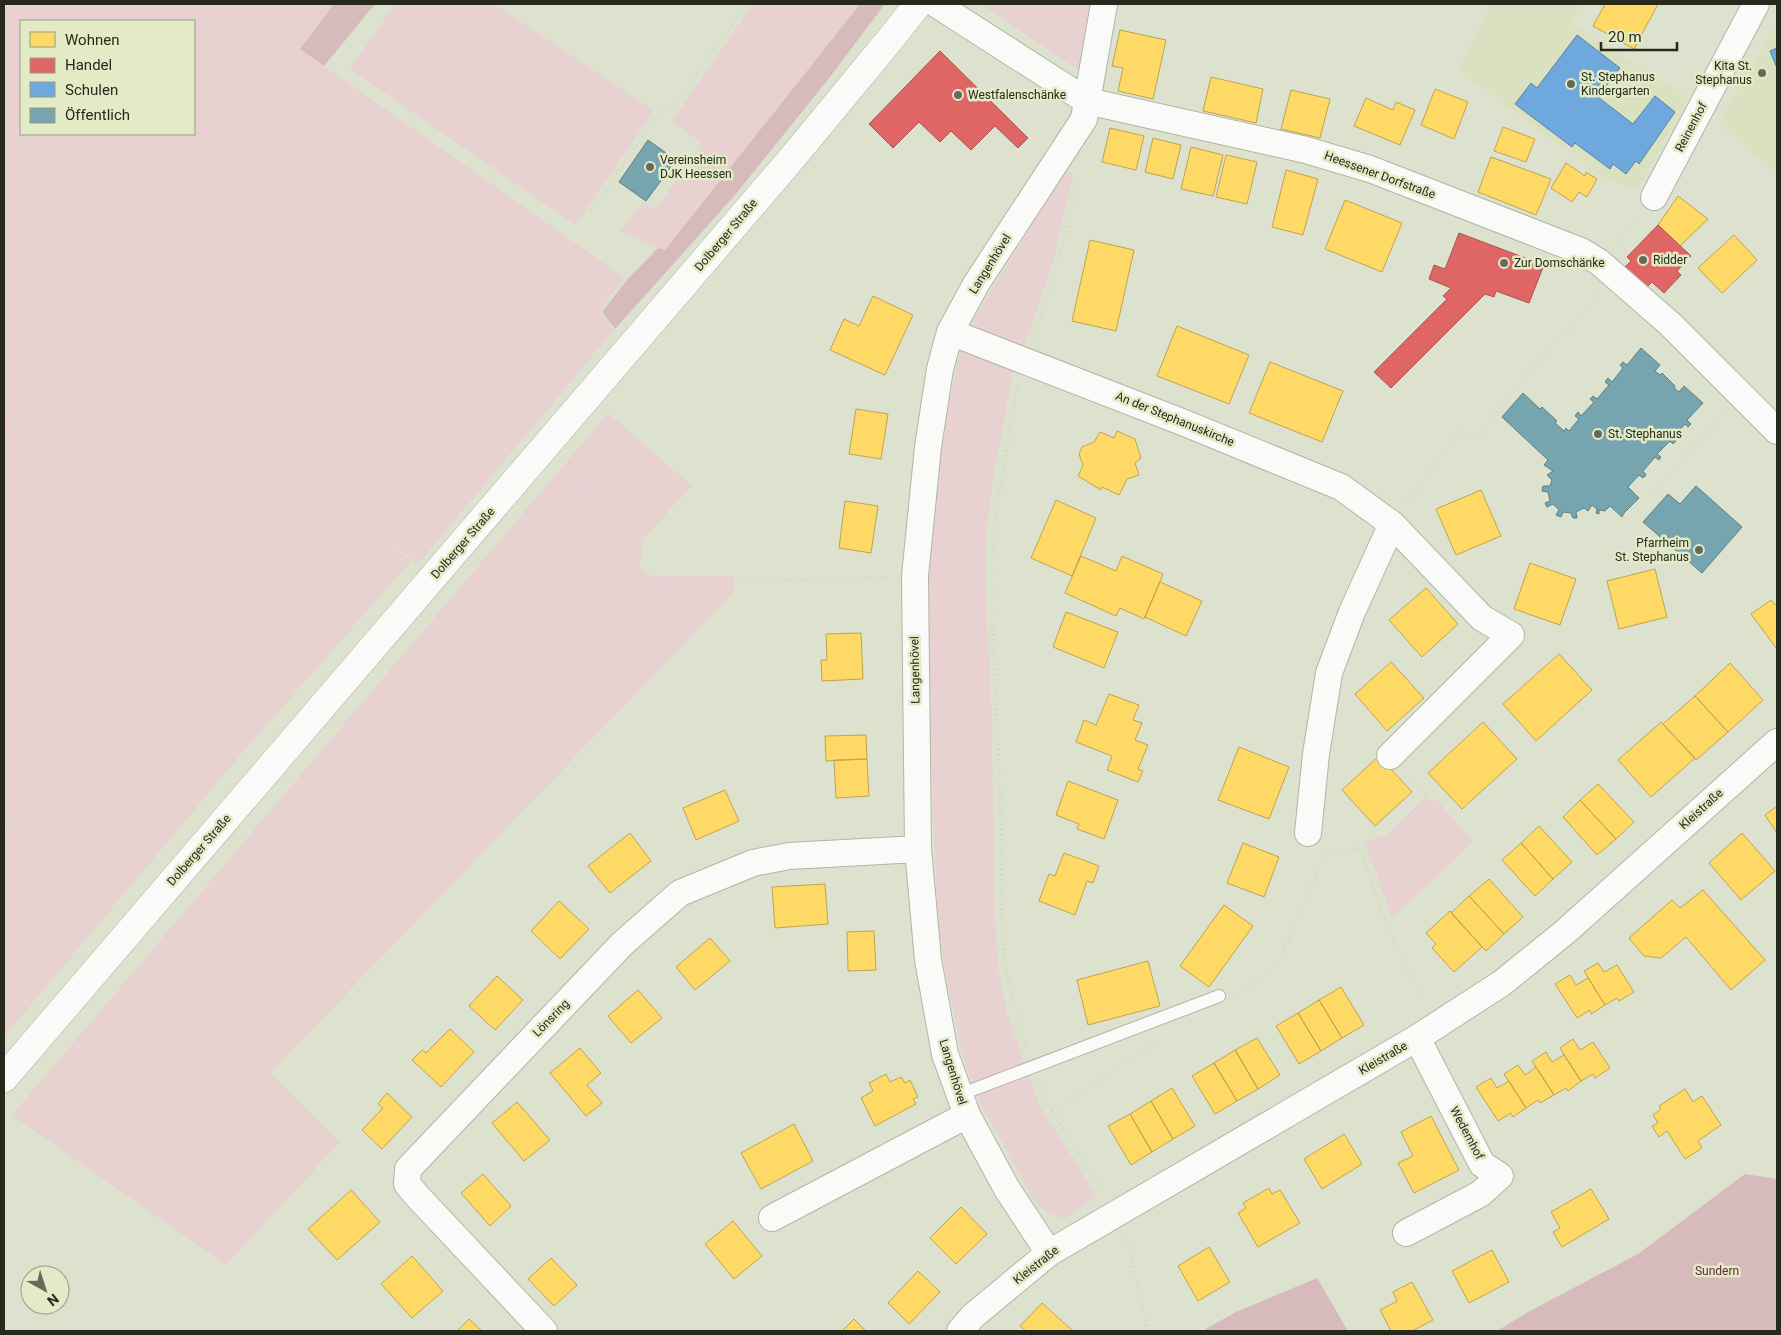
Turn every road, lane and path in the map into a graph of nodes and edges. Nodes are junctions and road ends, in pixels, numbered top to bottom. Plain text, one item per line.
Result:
1 (747, 4) edge
2 (918, 4) edge
3 (936, 4) edge
4 (1104, 4) edge
5 (1756, 4) edge
6 (1087, 101) junction
7 (613, 171) dead end
8 (617, 173) junction
9 (1076, 180) dead end
10 (1654, 197) joint
11 (590, 211) dead end
12 (1607, 268) junction
13 (950, 332) junction
14 (1025, 360) junction
15 (1742, 394) junction
16 (4, 426) edge
17 (1777, 431) edge
18 (548, 445) junction
19 (1653, 493) dead end
20 (1392, 524) junction
21 (248, 547) junction
22 (605, 550) junction
23 (915, 576) junction
24 (428, 584) junction
25 (651, 584) junction
26 (587, 631) junction
27 (1777, 742) edge
28 (1390, 756) joint
29 (4, 832) edge
30 (1308, 833) dead end
31 (1359, 848) junction
32 (918, 849) junction
33 (1224, 997) joint
34 (1427, 1032) junction
35 (1164, 1038) dead end
36 (1033, 1068) junction
37 (4, 1078) edge
38 (963, 1105) junction
39 (1052, 1111) junction
40 (240, 1153) dead end
41 (1116, 1213) junction
42 (772, 1218) dead end
43 (1406, 1233) dead end
44 (1049, 1253) junction
45 (544, 1331) edge
46 (960, 1331) edge
47 (1148, 1331) edge

1 - 8 path
2 - 18 main road, Dolberger Straße
3 - 6 street, Heessener Dorfstraße
4 - 6 street, Langenhövel
5 - 10 street, Reinenhof
6 - 12 street, Heessener Dorfstraße
6 - 13 street, Langenhövel
7 - 8 path
8 - 11 path
9 - 14 path
10 - 12 path
12 - 15 street, Heessener Dorfstraße
12 - 20 path
13 - 14 street, An der Stephanuskirche
13 - 23 street, Langenhövel
14 - 20 street, An der Stephanuskirche
14 - 36 path
15 - 17 street, Heessener Dorfstraße
15 - 19 path
16 - 21 path
18 - 22 path
18 - 24 main road, Dolberger Straße
20 - 28 street, An der Stephanuskirche
20 - 30 street
21 - 24 path
21 - 29 path
22 - 25 path
22 - 26 path
23 - 25 path
23 - 32 street, Langenhövel
24 - 37 main road, Dolberger Straße
25 - 26 path
26 - 40 path
27 - 34 street, Kleistraße
28 - 31 path
31 - 33 path
31 - 34 path
32 - 38 street, Langenhövel
32 - 45 street, Lönsring
33 - 36 lane
34 - 41 street, Kleistraße
34 - 43 street, Wedemhof
35 - 39 path
36 - 38 lane
36 - 39 path
38 - 42 street
38 - 44 street, Langenhövel
39 - 41 path
41 - 44 street, Kleistraße
41 - 47 path
44 - 46 street, Kleistraße

